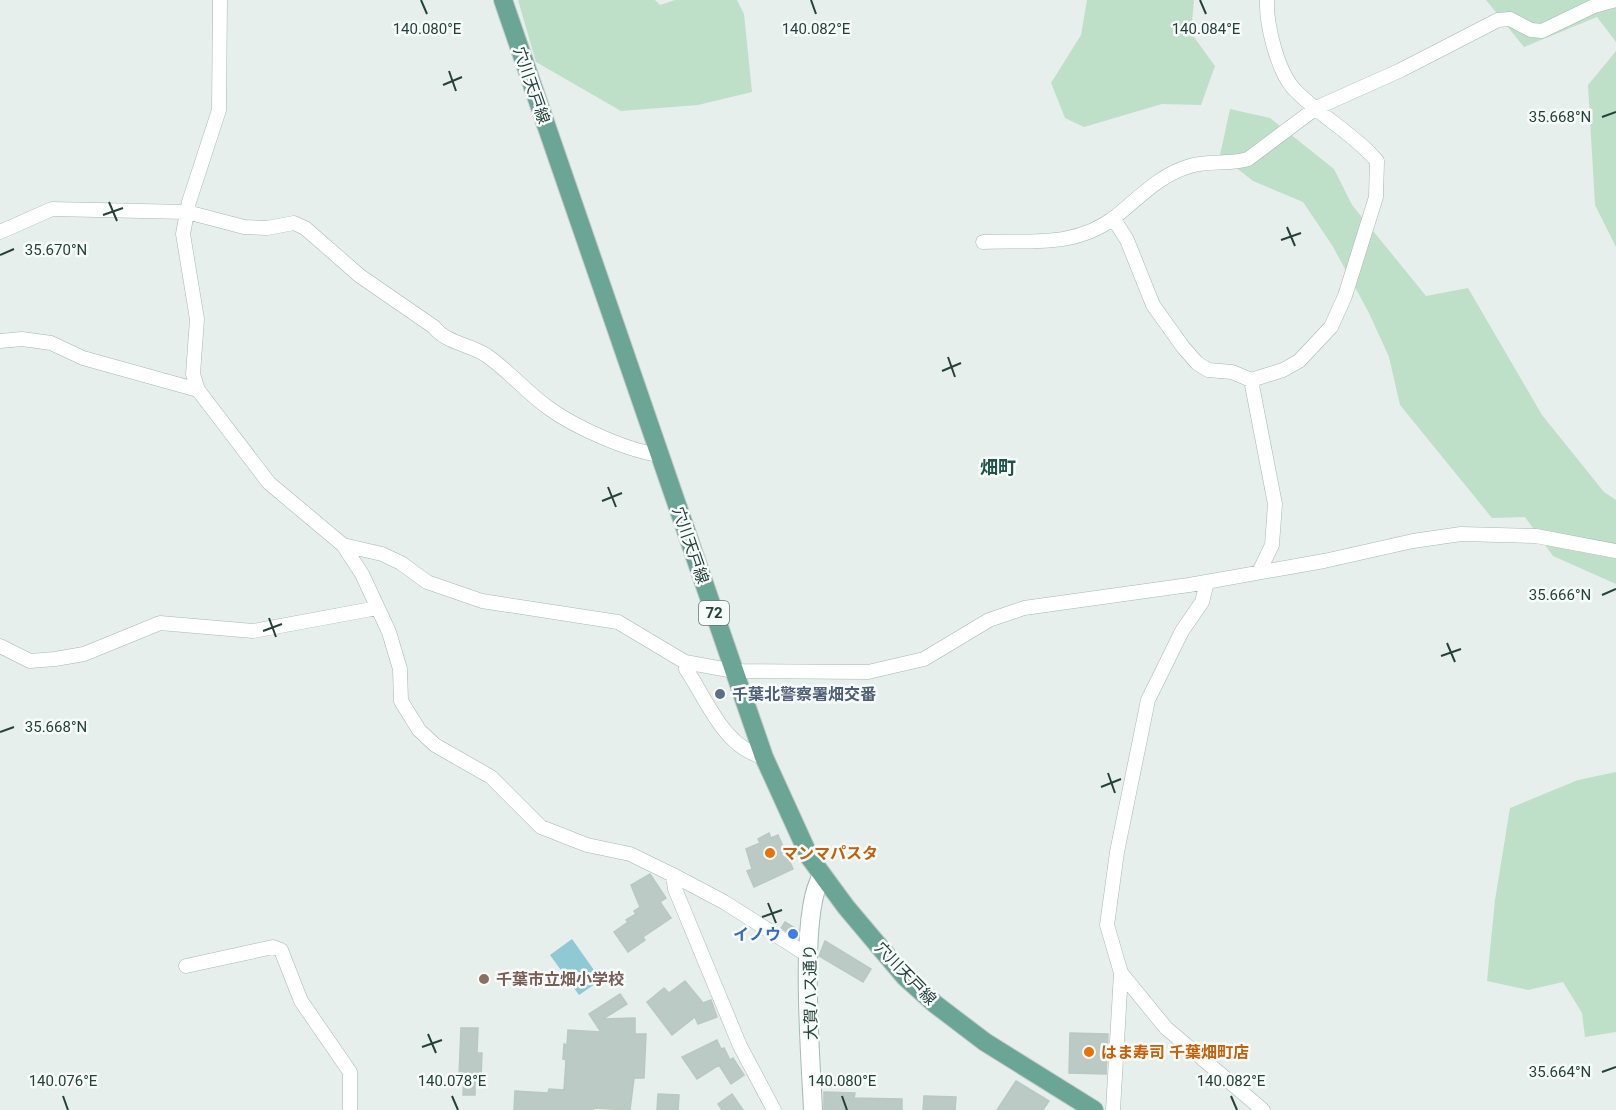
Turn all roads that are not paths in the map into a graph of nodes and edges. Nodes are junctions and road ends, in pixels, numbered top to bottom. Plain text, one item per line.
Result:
1 (220, 0) edge
2 (503, 0) edge
3 (1267, 0) edge
4 (1616, 0) edge
5 (1316, 108) junction
6 (187, 212) junction
7 (1113, 218) junction
8 (0, 232) edge
9 (982, 242) dead end
10 (0, 341) edge
11 (1251, 380) junction
12 (198, 390) junction
13 (661, 455) junction
14 (343, 545) junction
15 (1616, 551) edge
16 (1259, 573) junction
17 (1207, 582) junction
18 (377, 608) junction
19 (0, 646) edge
20 (685, 662) junction
21 (734, 671) junction
22 (764, 757) junction
23 (673, 875) junction
24 (822, 876) junction
25 (809, 956) junction
26 (186, 966) dead end
27 (1121, 973) junction
28 (350, 1110) edge
29 (774, 1110) edge
30 (813, 1110) edge
31 (1094, 1110) edge
32 (1113, 1110) edge
33 (1263, 1110) edge

1 - 6 street
2 - 13 main road, 穴川天戸線 / 72
3 - 5 street
4 - 5 street
5 - 7 street
5 - 11 street
6 - 8 street
6 - 12 street
6 - 13 street
7 - 9 street
7 - 11 street
10 - 12 street
11 - 16 street
12 - 14 street
13 - 21 main road, 穴川天戸線 / 72
14 - 18 street
14 - 20 street
15 - 16 street
16 - 17 street
17 - 21 street
17 - 27 street
18 - 19 street
18 - 23 street
20 - 21 street
20 - 22 street
21 - 22 main road, 穴川天戸線 / 72
22 - 24 main road, 穴川天戸線 / 72
23 - 25 street
23 - 29 street
24 - 25 street, 大賀ハス通り
24 - 31 main road, 穴川天戸線 / 72
25 - 30 street, 大賀ハス通り
26 - 28 street
27 - 32 street
27 - 33 street

